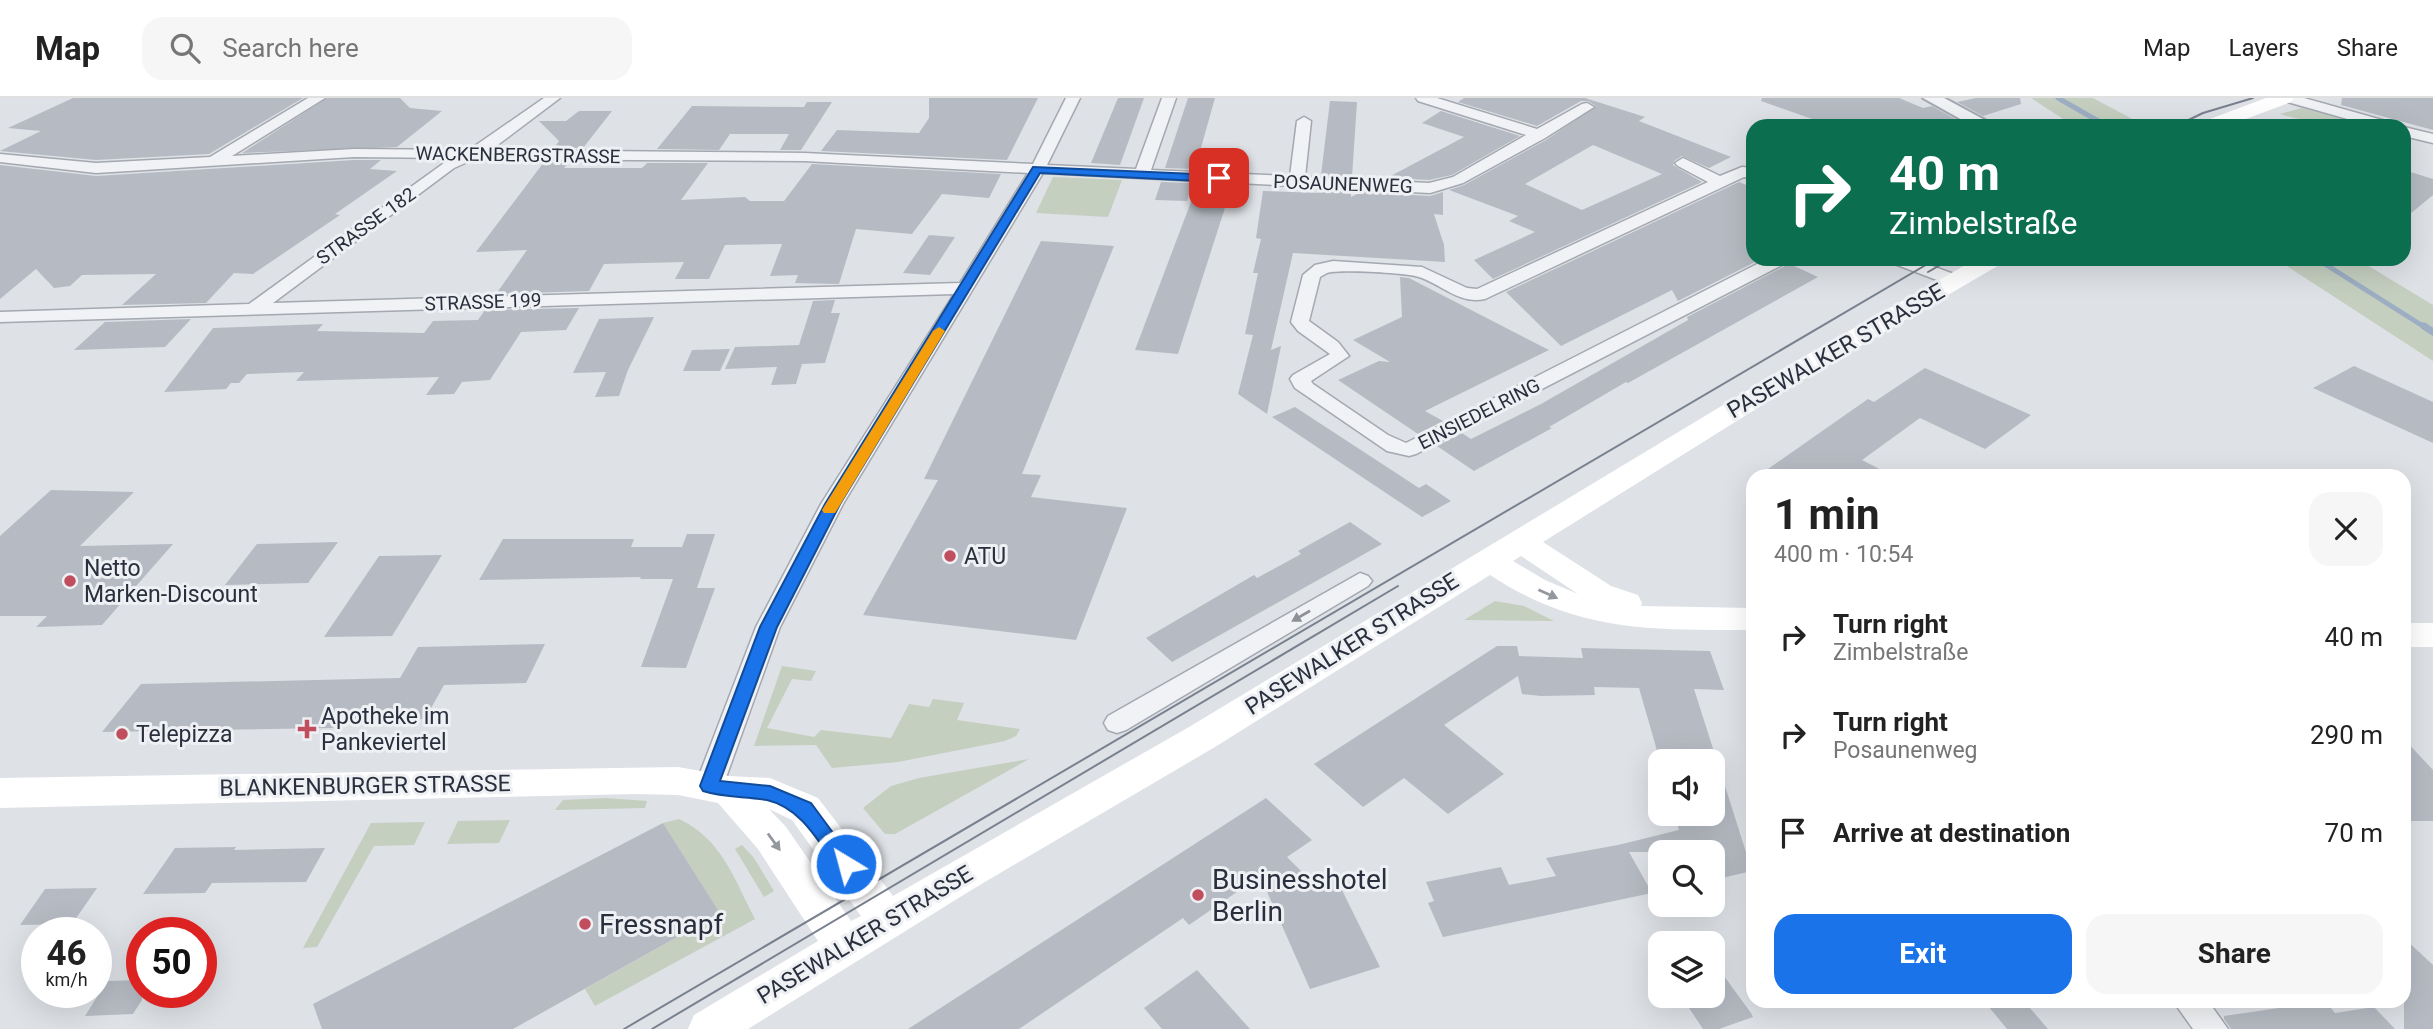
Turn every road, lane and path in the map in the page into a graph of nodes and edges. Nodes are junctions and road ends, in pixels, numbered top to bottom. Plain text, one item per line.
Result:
1 (318, 98) edge
2 (553, 98) edge
3 (1073, 98) edge
4 (1169, 98) edge
5 (1423, 98) edge
6 (1931, 98) edge
7 (2286, 98) edge
8 (2228, 99) edge
9 (1587, 107) dead end
10 (1973, 119) edge
11 (2213, 119) edge
12 (2228, 119) edge
13 (2362, 119) edge
14 (1304, 121) dead end
15 (2411, 133) edge
16 (1540, 135) junction
17 (2433, 139) edge
18 (468, 155) junction
19 (0, 158) edge
20 (211, 161) junction
21 (1684, 163) dead end
22 (1037, 170) junction
23 (1746, 172) edge
24 (1141, 175) junction
25 (1297, 182) junction
26 (1720, 182) junction
27 (1766, 266) edge
28 (1916, 266) edge
29 (1981, 266) edge
30 (1956, 281) junction
31 (965, 288) junction
32 (251, 311) junction
33 (0, 317) edge
34 (1520, 541) junction
35 (1489, 559) junction
36 (1360, 581) dead end
37 (1685, 617) junction
38 (1746, 619) edge
39 (2411, 635) edge
40 (2433, 635) edge
41 (1117, 723) dead end
42 (719, 788) junction
43 (0, 793) edge
44 (888, 921) junction
45 (845, 946) junction
46 (2195, 1008) edge
47 (710, 1029) edge
48 (2212, 1029) edge

1 - 20 street
2 - 18 street, STRASSE 182
3 - 22 street
4 - 24 street
5 - 16 street
6 - 10 street
7 - 12 main road
7 - 13 street
8 - 11 main road
9 - 16 street, POSAUNENWEG
14 - 25 street
15 - 17 street
16 - 25 street, POSAUNENWEG
18 - 20 street, WACKENBERGSTRASSE
18 - 22 street, WACKENBERGSTRASSE
18 - 32 street, STRASSE 182
19 - 20 street, WACKENBERGSTRASSE
21 - 26 street
22 - 24 street, POSAUNENWEG
22 - 31 street
23 - 26 street, EINSIEDELRING
24 - 25 street, POSAUNENWEG
26 - 27 street, EINSIEDELRING
28 - 30 street
29 - 30 main road, PASEWALKER STRASSE
30 - 34 main road, PASEWALKER STRASSE
31 - 32 street, STRASSE 199
31 - 42 street
32 - 33 street, STRASSE 199
34 - 35 main road, PASEWALKER STRASSE
34 - 37 main road
35 -> 37 main road
35 - 44 main road, PASEWALKER STRASSE
36 -> 41 street
37 - 38 main road
39 - 40 main road
42 - 43 main road, BLANKENBURGER STRASSE
42 - 44 main road, BLANKENBURGER STRASSE
42 -> 45 main road
44 - 45 main road, PASEWALKER STRASSE
45 - 47 main road, PASEWALKER STRASSE
46 - 48 street

